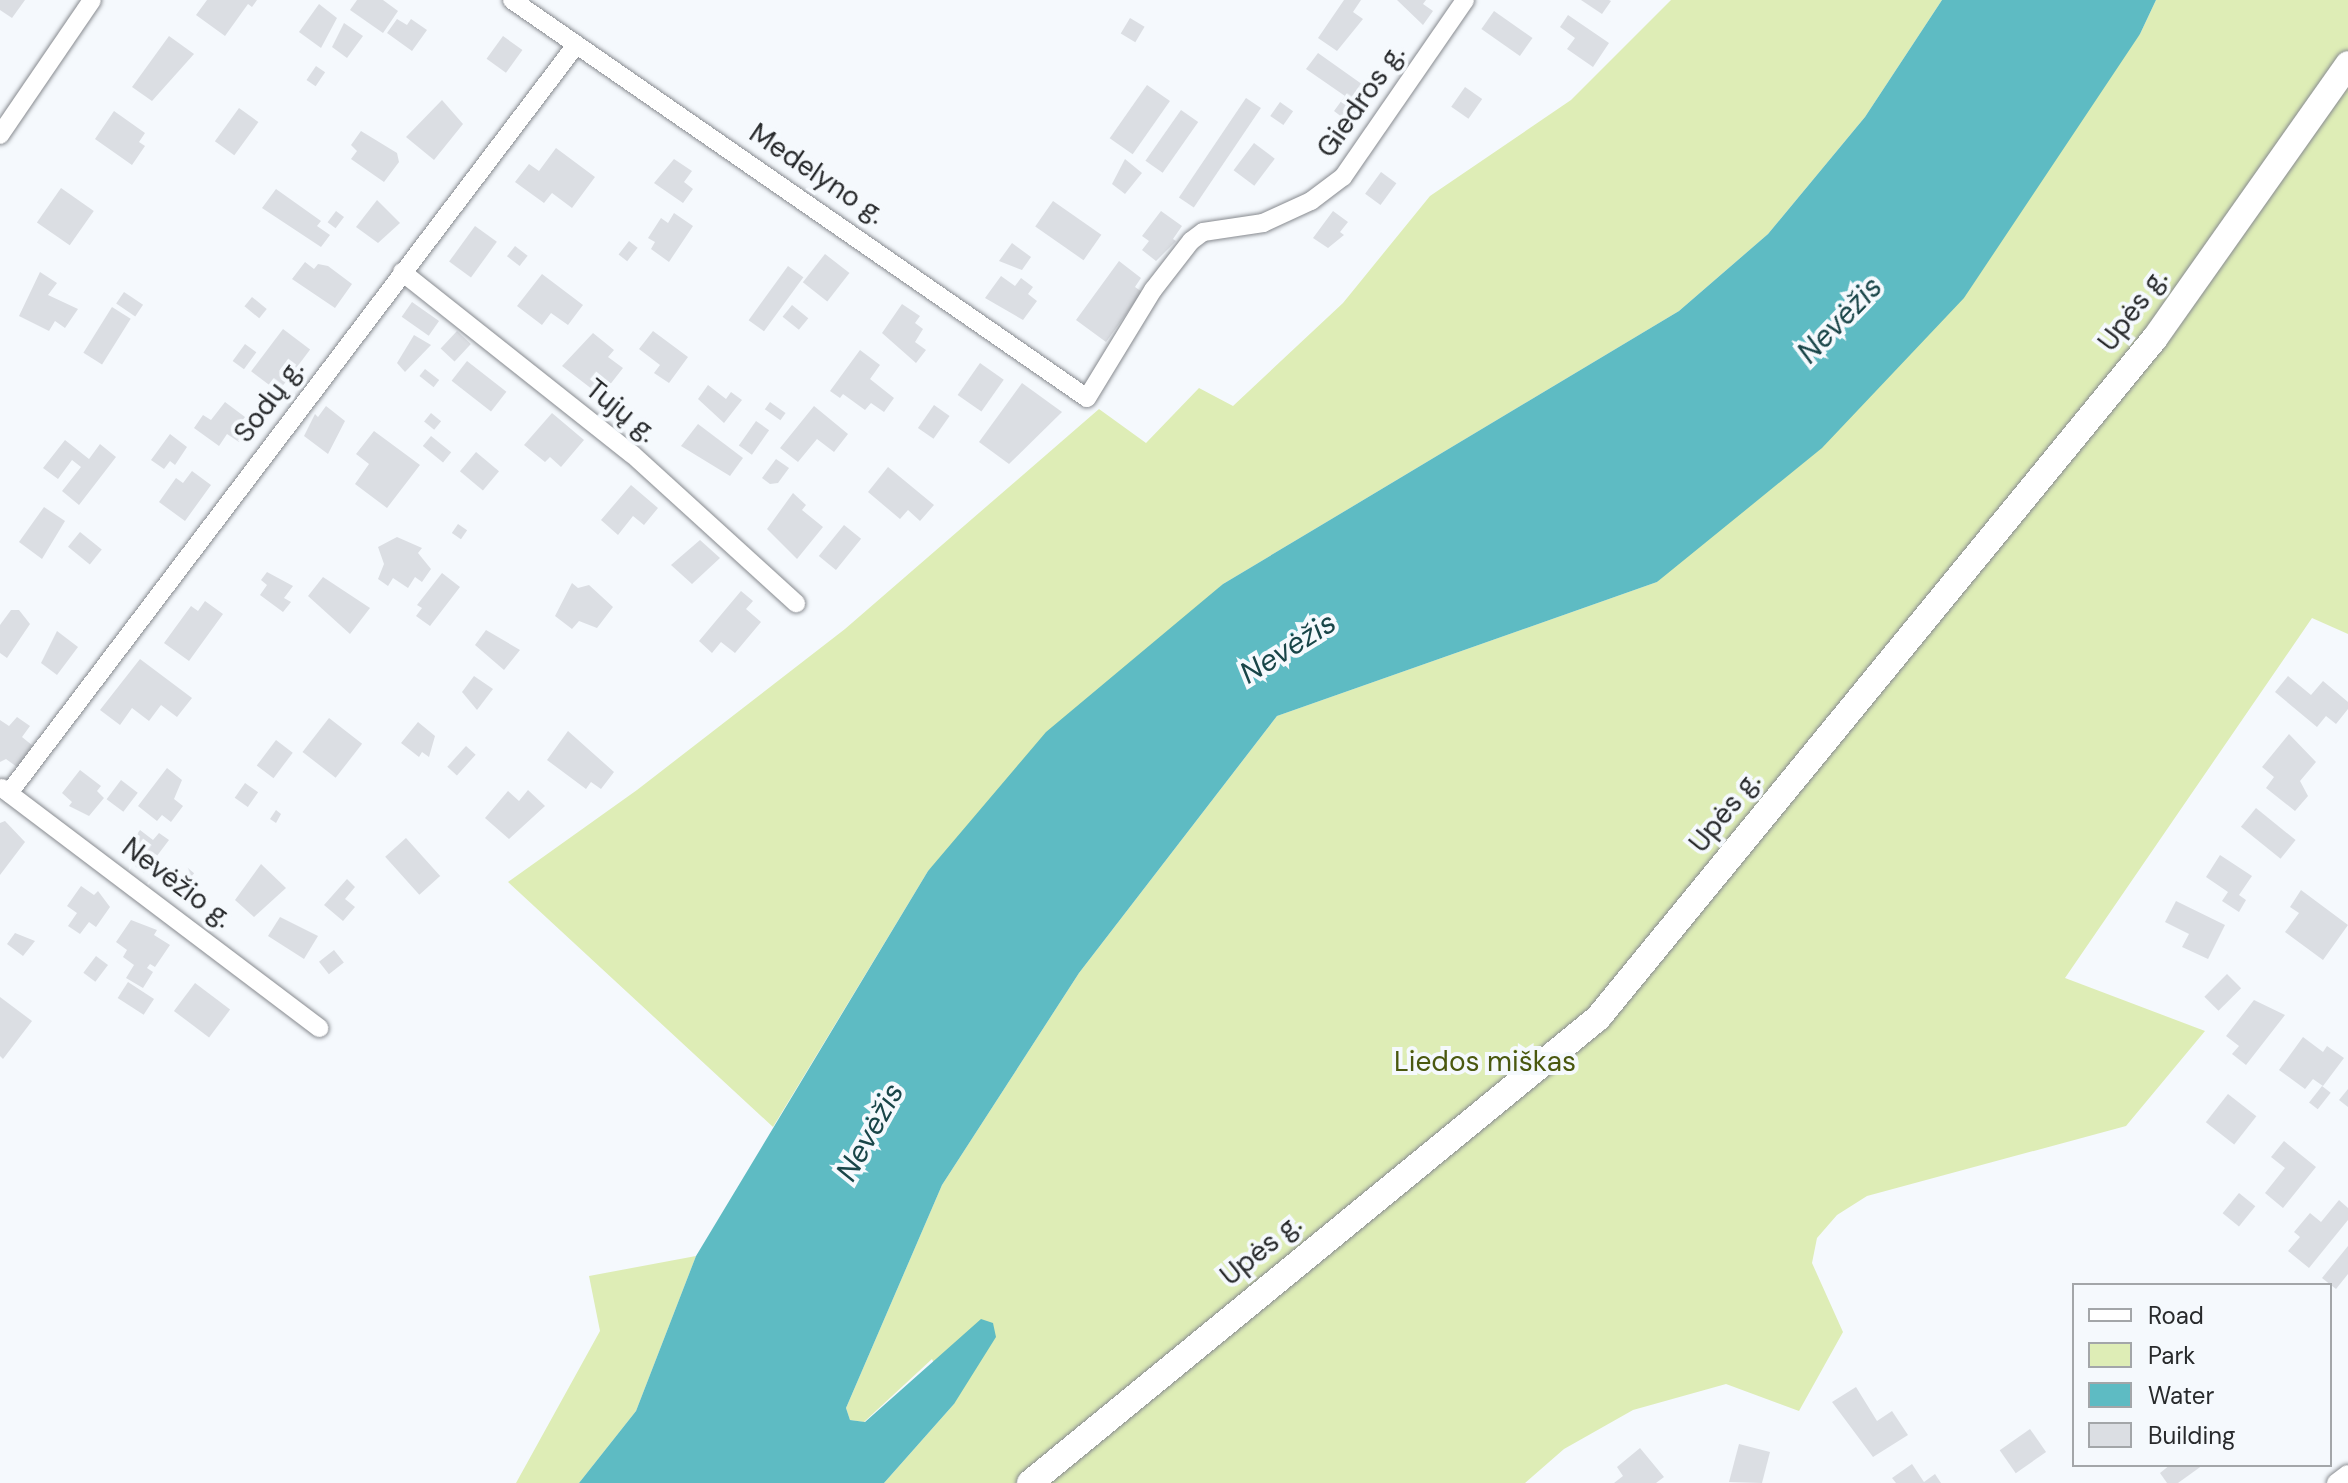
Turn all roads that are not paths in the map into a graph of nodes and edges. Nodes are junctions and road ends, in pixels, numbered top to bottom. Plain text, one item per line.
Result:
1 (92, 0) edge
2 (512, 0) edge
3 (1465, 0) edge
4 (576, 45) junction
5 (2348, 64) edge
6 (0, 135) edge
7 (402, 272) junction
8 (1087, 398) joint
9 (796, 603) dead end
10 (5, 790) edge
11 (319, 1028) dead end
12 (2348, 1474) edge
13 (1030, 1483) edge
14 (2336, 1483) edge

1 - 6 street
2 - 4 street, Medelyno g.
3 - 8 street, Giedros g.
4 - 7 street, Sodų g.
4 - 8 street, Medelyno g.
5 - 13 main road, Upės g.
7 - 9 street, Tujų g.
7 - 10 street, Sodų g.
10 - 11 street, Nevėžio g.
12 - 14 street

